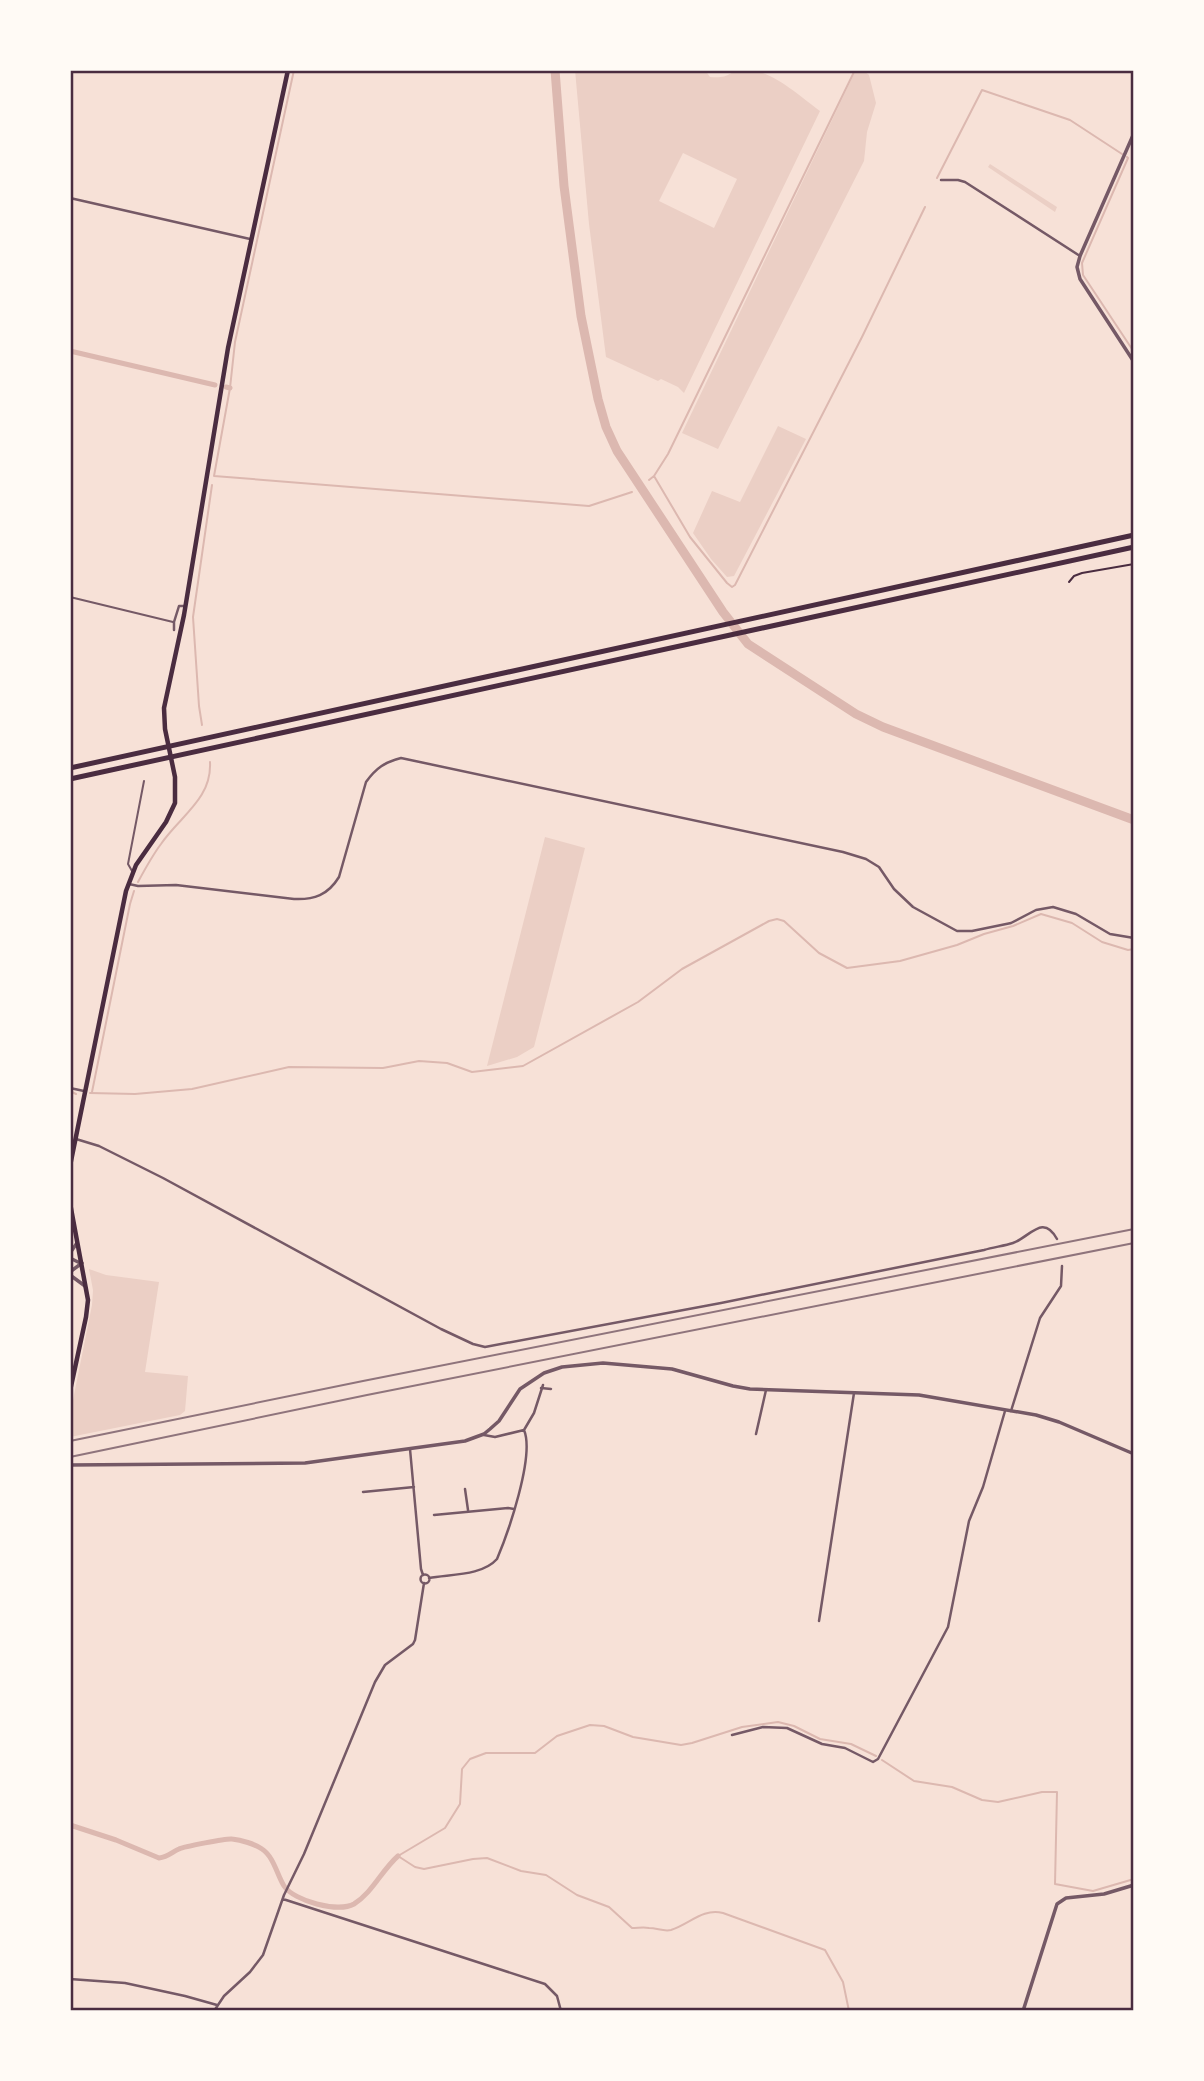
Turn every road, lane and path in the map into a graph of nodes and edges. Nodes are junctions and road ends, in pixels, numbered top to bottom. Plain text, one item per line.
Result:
1 (288, 70) edge
2 (1134, 133) edge
3 (941, 180) dead end
4 (70, 198) edge
5 (250, 239) junction
6 (1080, 256) junction
7 (1134, 362) edge
8 (1134, 535) edge
9 (1134, 547) edge
10 (1134, 564) edge
11 (1069, 582) dead end
12 (70, 597) edge
13 (185, 606) junction
14 (174, 622) junction
15 (174, 630) dead end
16 (70, 768) edge
17 (70, 779) edge
18 (144, 781) dead end
19 (133, 871) junction
20 (128, 884) junction
21 (1134, 938) edge
22 (70, 1088) edge
23 (85, 1091) junction
24 (76, 1139) junction
25 (71, 1151) edge
26 (70, 1166) edge
27 (70, 1203) edge
28 (1057, 1240) dead end
29 (78, 1241) junction
30 (70, 1256) edge
31 (82, 1263) junction
32 (1062, 1266) dead end
33 (70, 1273) edge
34 (87, 1288) junction
35 (551, 1388) dead end
36 (766, 1390) junction
37 (70, 1391) edge
38 (854, 1393) junction
39 (1008, 1411) junction
40 (524, 1430) junction
41 (484, 1434) junction
42 (757, 1434) dead end
43 (410, 1449) junction
44 (1134, 1454) edge
45 (70, 1465) edge
46 (414, 1487) junction
47 (465, 1489) dead end
48 (363, 1492) dead end
49 (514, 1509) junction
50 (468, 1511) junction
51 (434, 1516) dead end
52 (423, 1574) junction
53 (429, 1578) junction
54 (424, 1583) junction
55 (819, 1621) dead end
56 (732, 1735) dead end
57 (1134, 1885) edge
58 (284, 1897) junction
59 (70, 1979) edge
60 (217, 2006) junction
61 (214, 2011) edge
62 (561, 2011) edge
63 (1023, 2011) edge

1 - 5 main road
2 - 6 street
3 - 6 street
4 - 5 street
5 - 13 main road
6 - 7 street
8 - 16 highway
9 - 17 highway
10 - 11 path
12 - 14 lane
13 - 14 street
13 - 19 main road
14 - 15 street
18 - 19 lane
19 - 20 main road
20 - 21 street
20 - 23 main road
22 - 23 street
23 - 24 main road
24 - 25 main road
24 - 28 street
25 - 26 main road
27 - 29 main road
29 - 30 street
29 - 31 main road
30 - 31 street
31 - 33 street
31 - 34 main road
32 - 39 street
33 - 34 street
34 - 37 main road
35 - 40 street
36 - 38 street
36 - 41 street
36 - 42 street
38 - 39 street
38 - 55 street
39 - 44 street
39 - 56 street
40 - 41 street
40 - 49 street
41 - 43 street
43 - 45 street
43 - 46 street
46 - 48 street
46 - 52 street
47 - 50 street
49 - 50 street
49 - 53 street
50 - 51 street
52 - 53 street
52 - 54 street
53 - 54 street
54 - 58 street
57 - 63 street
58 - 60 street
58 - 62 street
59 - 60 street
60 - 61 street

